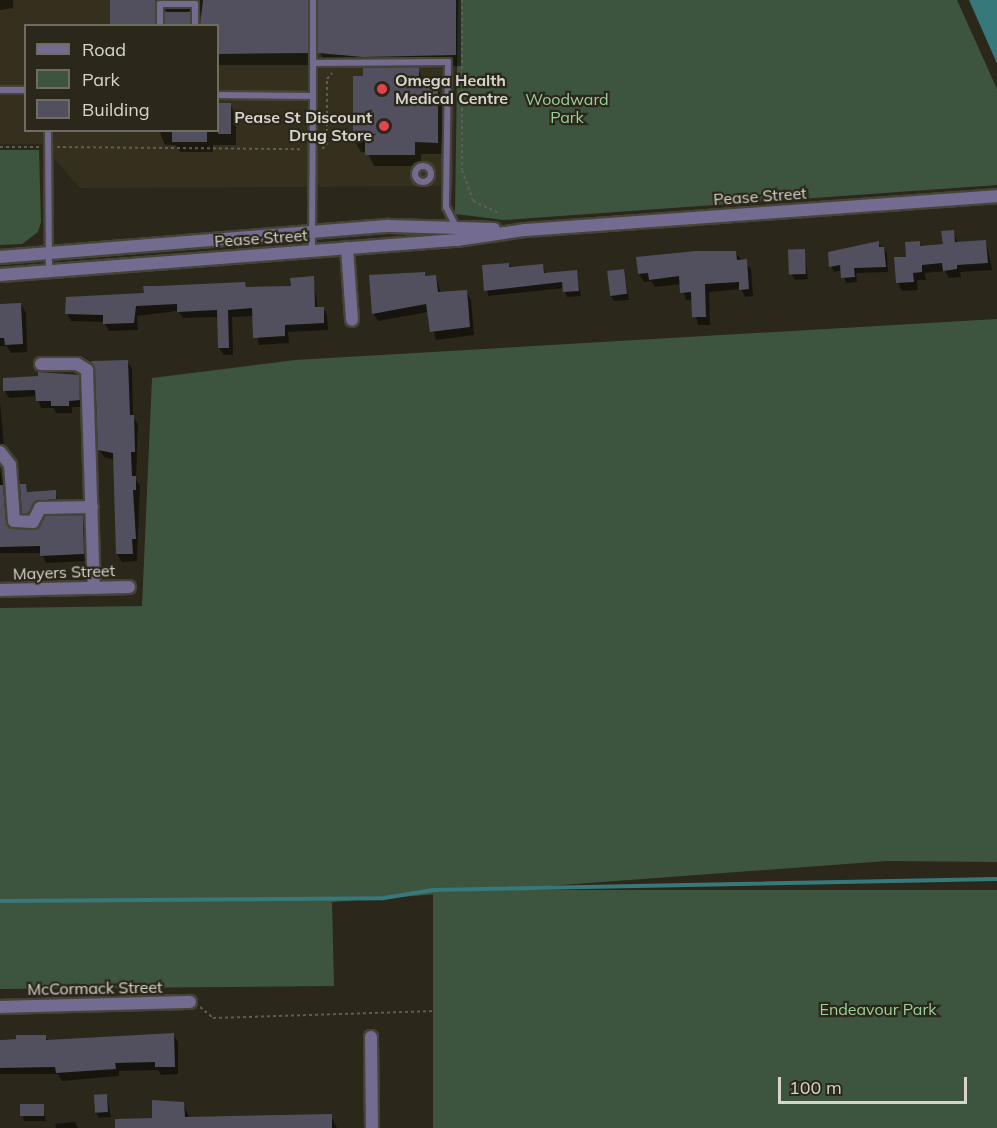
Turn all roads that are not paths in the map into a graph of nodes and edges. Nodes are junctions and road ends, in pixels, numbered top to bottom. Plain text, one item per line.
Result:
1 (313, 0) edge
2 (160, 24) edge
3 (195, 24) edge
4 (313, 63) junction
5 (0, 90) edge
6 (24, 90) edge
7 (219, 95) edge
8 (313, 96) junction
9 (48, 132) edge
10 (428, 167) dead end
11 (446, 172) junction
12 (997, 196) edge
13 (456, 227) junction
14 (525, 230) junction
15 (312, 232) junction
16 (347, 248) junction
17 (312, 251) junction
18 (49, 253) junction
19 (0, 257) edge
20 (49, 270) junction
21 (0, 275) edge
22 (352, 320) dead end
23 (41, 364) dead end
24 (0, 452) edge
25 (92, 507) junction
26 (129, 587) dead end
27 (94, 588) junction
28 (0, 590) edge
29 (190, 1002) road end
30 (0, 1007) edge
31 (371, 1037) dead end
32 (372, 1128) edge

1 - 4 lane
2 - 3 lane
4 - 8 lane
4 - 11 lane
5 - 6 lane
7 - 8 lane
8 - 15 lane
9 - 18 lane
10 - 11 lane
11 - 13 lane
12 - 14 street, Pease Street
13 - 14 street, Pease Street
13 - 15 street, Pease Street
14 - 16 street, Pease Street
15 - 17 lane
15 - 18 street, Pease Street
16 - 17 street, Pease Street
16 - 22 street
17 - 20 street, Pease Street
18 - 19 street, Pease Street
18 - 20 lane
20 - 21 street, Pease Street
23 - 25 street
24 - 25 street
25 - 27 street
26 - 27 street, Mayers Street
27 - 28 street, Mayers Street
29 - 30 street, McCormack Street
31 - 32 street

